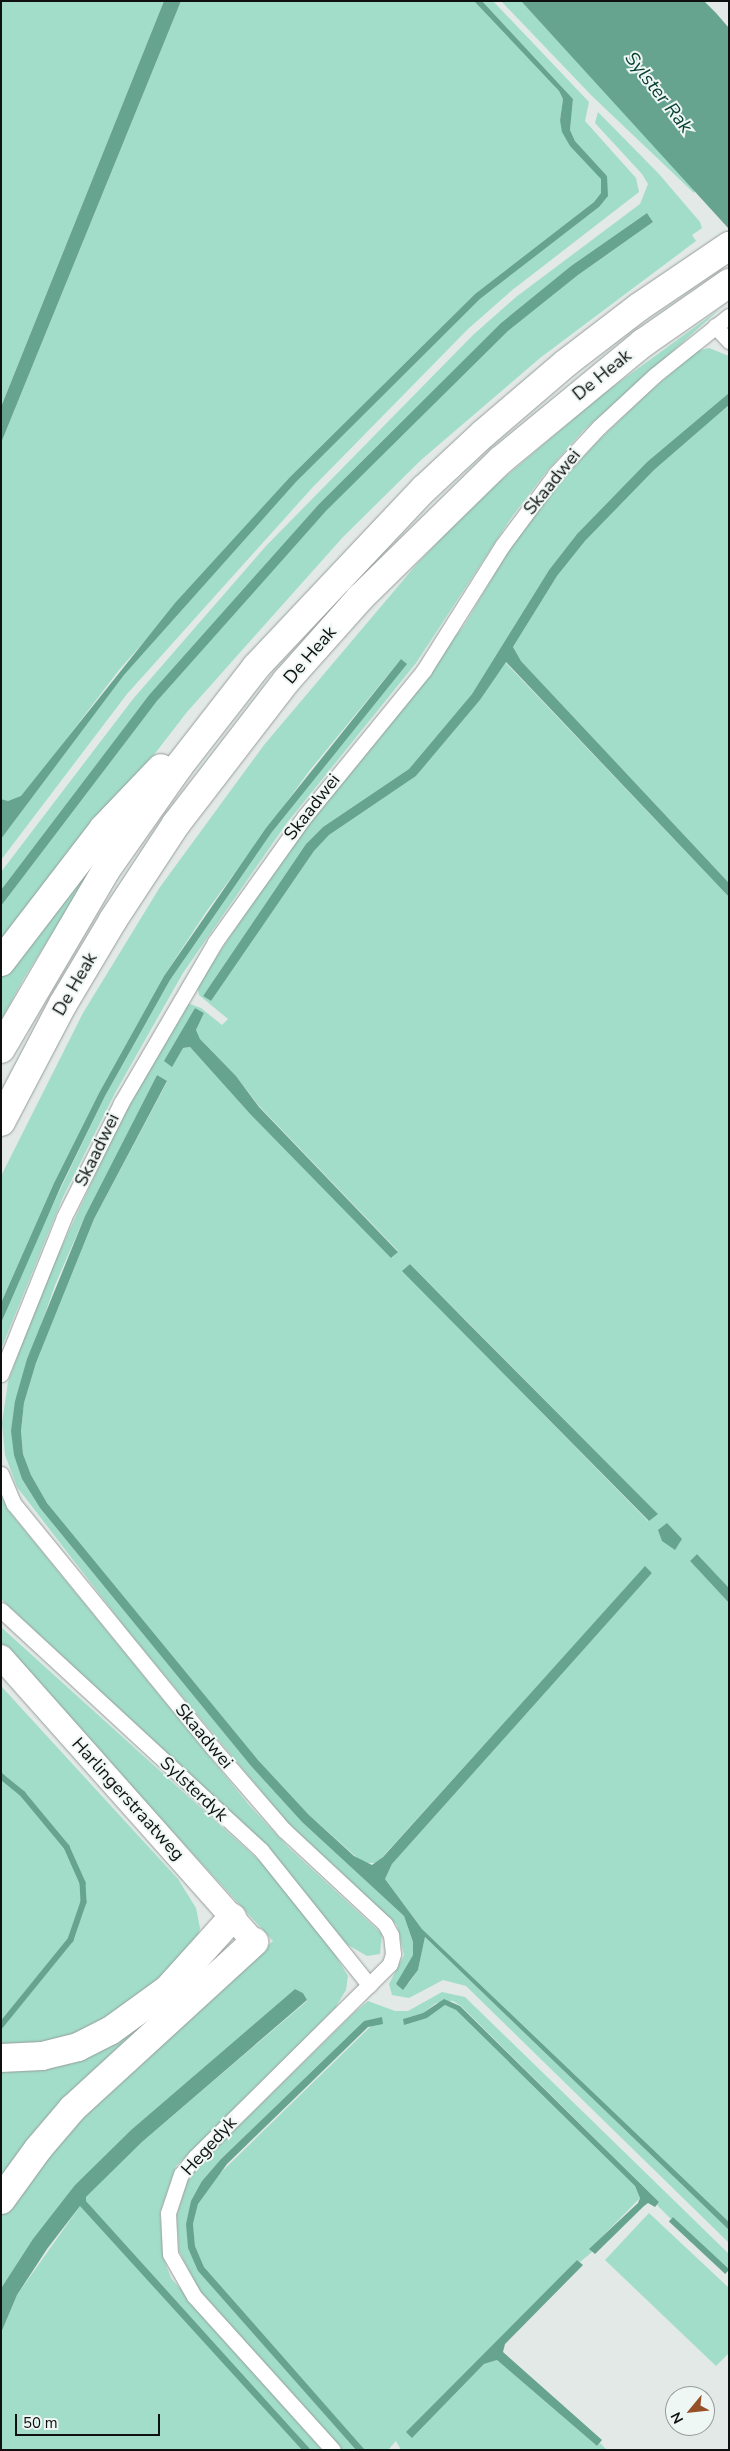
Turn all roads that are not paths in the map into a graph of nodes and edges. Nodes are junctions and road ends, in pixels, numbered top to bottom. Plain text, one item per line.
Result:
1 (725, 249) edge
2 (729, 284) edge
3 (729, 316) edge
4 (715, 326) junction
5 (729, 341) edge
6 (256, 667) junction
7 (1, 962) edge
8 (1, 1049) edge
9 (13, 1097) junction
10 (1, 1122) edge
11 (1, 1133) edge
12 (1, 1374) edge
13 (1, 1474) edge
14 (1, 1610) edge
15 (1, 1657) edge
16 (232, 1918) junction
17 (254, 1942) joint
18 (369, 1985) junction
19 (1, 2058) edge
20 (1, 2200) edge
21 (333, 2450) edge

1 - 6 highway, De Heak
2 - 9 highway, De Heak
3 - 4 street, Skaadwei
4 - 5 street
4 - 12 street, Skaadwei
6 - 7 highway
6 - 8 highway, De Heak
9 - 10 highway, De Heak
9 - 11 highway
13 - 18 street, Skaadwei
14 - 18 street, Sylsterdyk
15 - 16 main road, Harlingerstraatweg
16 - 17 main road, Harlingerstraatweg
16 - 19 highway
17 - 20 highway
18 - 21 street, Hegedyk

